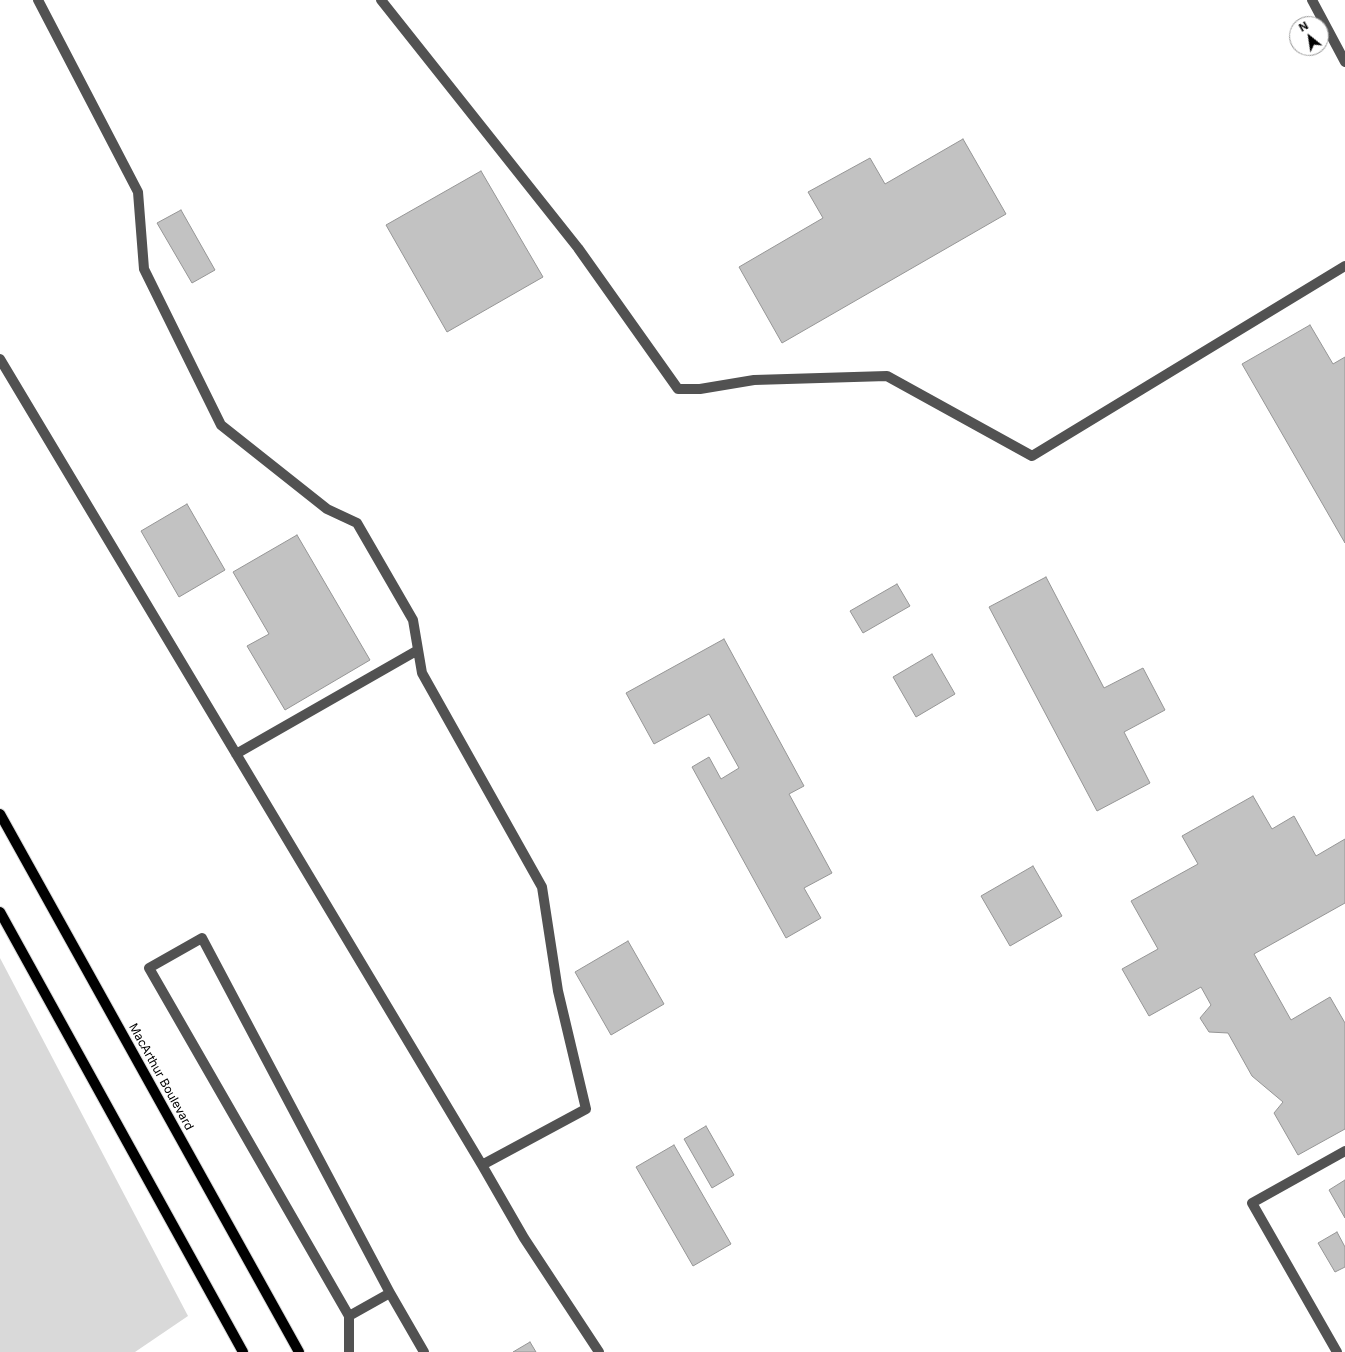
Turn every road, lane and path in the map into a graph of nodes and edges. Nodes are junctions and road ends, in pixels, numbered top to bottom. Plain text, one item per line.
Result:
1 (38, 0) edge
2 (380, 0) edge
3 (1312, 0) edge
4 (1345, 62) edge
5 (1345, 266) edge
6 (0, 359) edge
7 (418, 650) junction
8 (236, 754) junction
9 (0, 814) edge
10 (0, 912) edge
11 (1345, 1151) edge
12 (482, 1165) junction
13 (390, 1294) junction
14 (349, 1316) junction
15 (244, 1352) edge
16 (299, 1352) edge
17 (349, 1352) edge
18 (424, 1352) edge
19 (599, 1352) edge
20 (1337, 1352) edge

1 - 7 lane
2 - 5 lane
3 - 4 lane
6 - 8 lane
7 - 8 lane
7 - 12 lane
8 - 12 lane
9 - 16 main road, MacArthur Boulevard
10 - 15 main road
11 - 20 lane
12 - 19 lane
13 - 14 lane
13 - 14 lane
13 - 18 lane
14 - 17 lane

